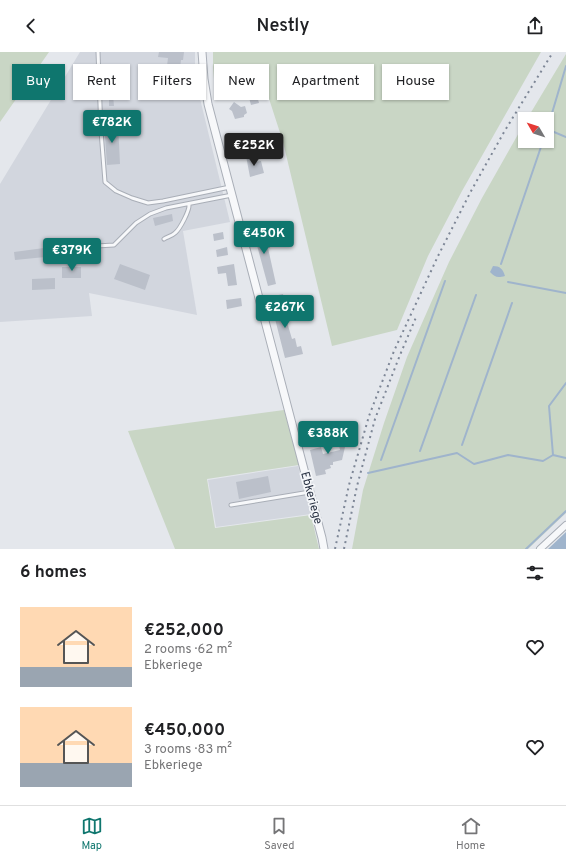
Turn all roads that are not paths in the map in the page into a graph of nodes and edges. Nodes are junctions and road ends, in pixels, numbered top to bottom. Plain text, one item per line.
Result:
1 (98, 52) edge
2 (202, 52) edge
3 (230, 187) junction
4 (232, 195) junction
5 (190, 204) junction
6 (164, 239) dead end
7 (61, 248) dead end
8 (310, 492) junction
9 (231, 505) dead end
10 (566, 525) edge
11 (324, 549) edge
12 (540, 549) edge

1 - 3 lane
2 - 3 street, Ebkeriege
3 - 4 street, Ebkeriege
4 - 5 lane
4 - 8 street, Ebkeriege
5 - 6 lane
5 - 7 lane
8 - 9 lane
8 - 11 street, Ebkeriege
10 - 12 street

